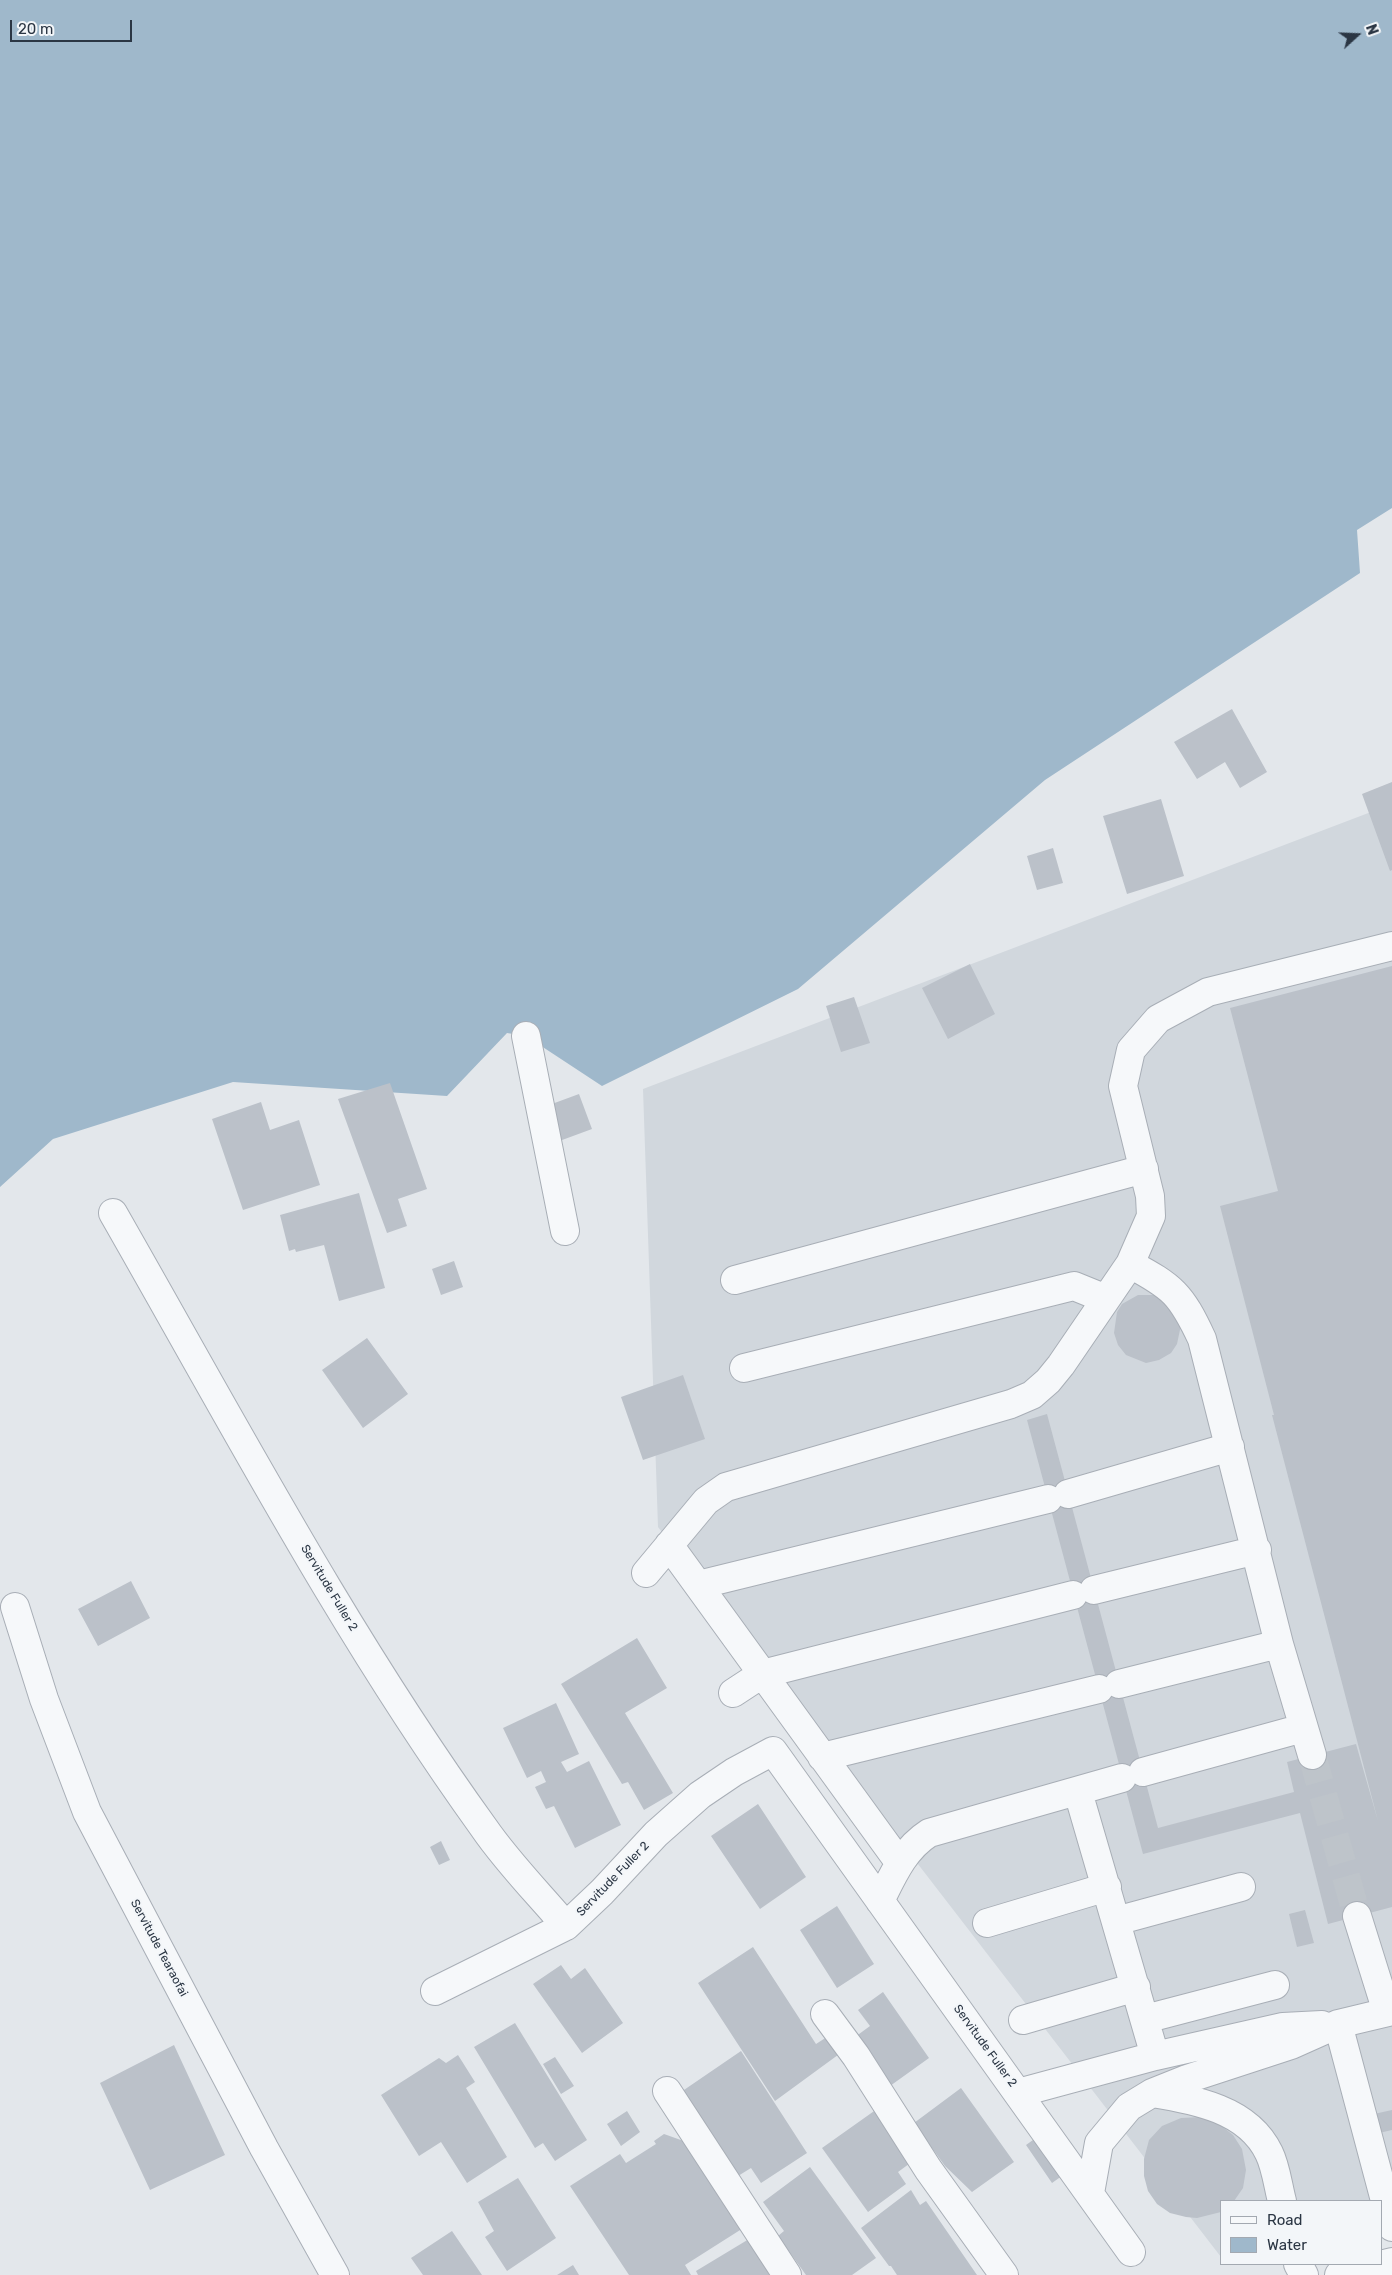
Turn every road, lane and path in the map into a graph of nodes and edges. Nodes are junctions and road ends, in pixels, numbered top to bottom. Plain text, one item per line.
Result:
1 (1392, 946) edge
2 (526, 1036) dead end
3 (1144, 1169) junction
4 (113, 1213) dead end
5 (566, 1232) dead end
6 (1130, 1264) junction
7 (734, 1280) dead end
8 (1106, 1299) junction
9 (744, 1368) dead end
10 (1230, 1447) junction
11 (669, 1545) junction
12 (1257, 1550) junction
13 (646, 1573) dead end
14 (698, 1585) junction
15 (15, 1607) dead end
16 (1279, 1644) junction
17 (762, 1674) junction
18 (733, 1693) dead end
19 (1303, 1728) junction
20 (1312, 1755) tunnel mouth
21 (822, 1757) junction
22 (1078, 1792) junction
23 (899, 1862) junction
24 (1107, 1887) junction
25 (1240, 1887) dead end
26 (880, 1901) junction
27 (1357, 1916) tunnel mouth
28 (1116, 1921) junction
29 (987, 1923) dead end
30 (566, 1926) junction
31 (1274, 1985) dead end
32 (1136, 1987) junction
33 (435, 1991) dead end
34 (1390, 2011) edge
35 (825, 2014) dead end
36 (1145, 2019) junction
37 (1024, 2020) dead end
38 (1338, 2024) junction
39 (1156, 2056) junction
40 (667, 2091) dead end
41 (1018, 2093) junction
42 (1152, 2094) junction
43 (1090, 2193) junction
44 (1282, 2200) edge
45 (1392, 2227) edge
46 (1131, 2252) dead end
47 (1380, 2265) edge
48 (335, 2275) edge
49 (787, 2275) edge
50 (1004, 2275) edge
51 (1339, 2275) edge

1 - 3 street
2 - 5 street
3 - 6 street
3 - 7 street
4 - 30 street, Servitude Fuller 2
6 - 8 street
6 - 10 street
8 - 9 street
8 - 11 street
10 - 12 street
10 - 14 street
11 - 13 street
11 - 14 street
12 - 16 street
12 - 17 street
14 - 17 street
15 - 48 street, Servitude Tearaofai
16 - 19 street
16 - 21 street
17 - 18 street
17 - 21 street
19 - 20 street
19 - 22 street
21 - 23 street
22 - 23 street
22 - 24 street
23 - 26 street
24 - 28 street
24 - 29 street
25 - 28 street
26 - 30 street, Servitude Fuller 2
26 - 41 street, Servitude Fuller 2
27 - 34 street
28 - 32 street
30 - 33 street
31 - 36 street
32 - 36 street
32 - 37 street
34 - 38 street
35 - 50 street
36 - 39 street
38 - 39 street
38 - 42 street
38 - 45 street
39 - 41 street
40 - 49 street
41 - 43 street, Servitude Fuller 2
42 - 43 street
42 - 44 street
43 - 46 street, Servitude Fuller 2
47 - 51 street

